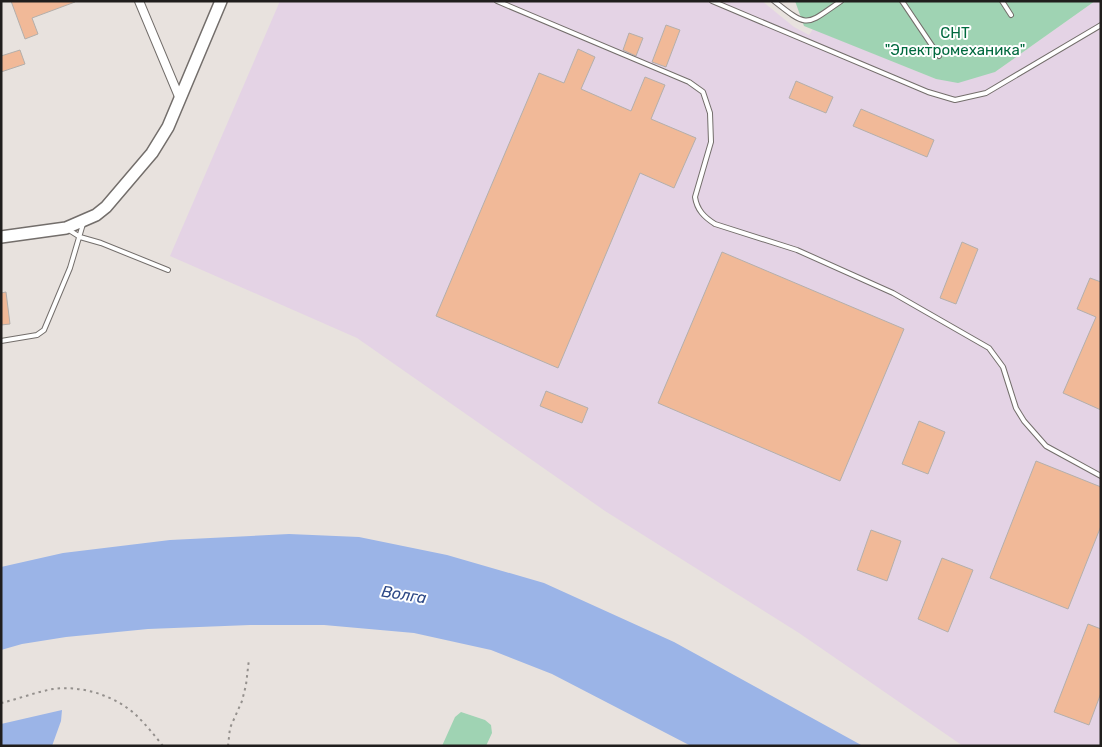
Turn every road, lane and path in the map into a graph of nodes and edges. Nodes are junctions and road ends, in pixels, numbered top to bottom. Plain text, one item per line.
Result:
1 (139, 1) edge
2 (221, 1) edge
3 (497, 1) edge
4 (712, 1) edge
5 (774, 1) edge
6 (841, 1) edge
7 (902, 1) edge
8 (1002, 1) edge
9 (1011, 15) dead end
10 (1101, 25) edge
11 (939, 56) dead end
12 (180, 99) junction
13 (84, 222) junction
14 (66, 228) junction
15 (80, 237) junction
16 (1, 238) edge
17 (168, 270) dead end
18 (1, 340) edge
19 (1101, 476) edge
20 (249, 659) dead end
21 (1, 703) edge
22 (163, 746) edge
23 (228, 746) edge

1 - 12 street
2 - 12 street
3 - 19 lane
4 - 10 lane
5 - 6 lane
7 - 11 lane
8 - 9 lane
12 - 13 street
13 - 14 street
13 - 15 lane
14 - 15 lane
14 - 16 street
15 - 17 lane
15 - 18 lane
20 - 23 path
21 - 22 path

